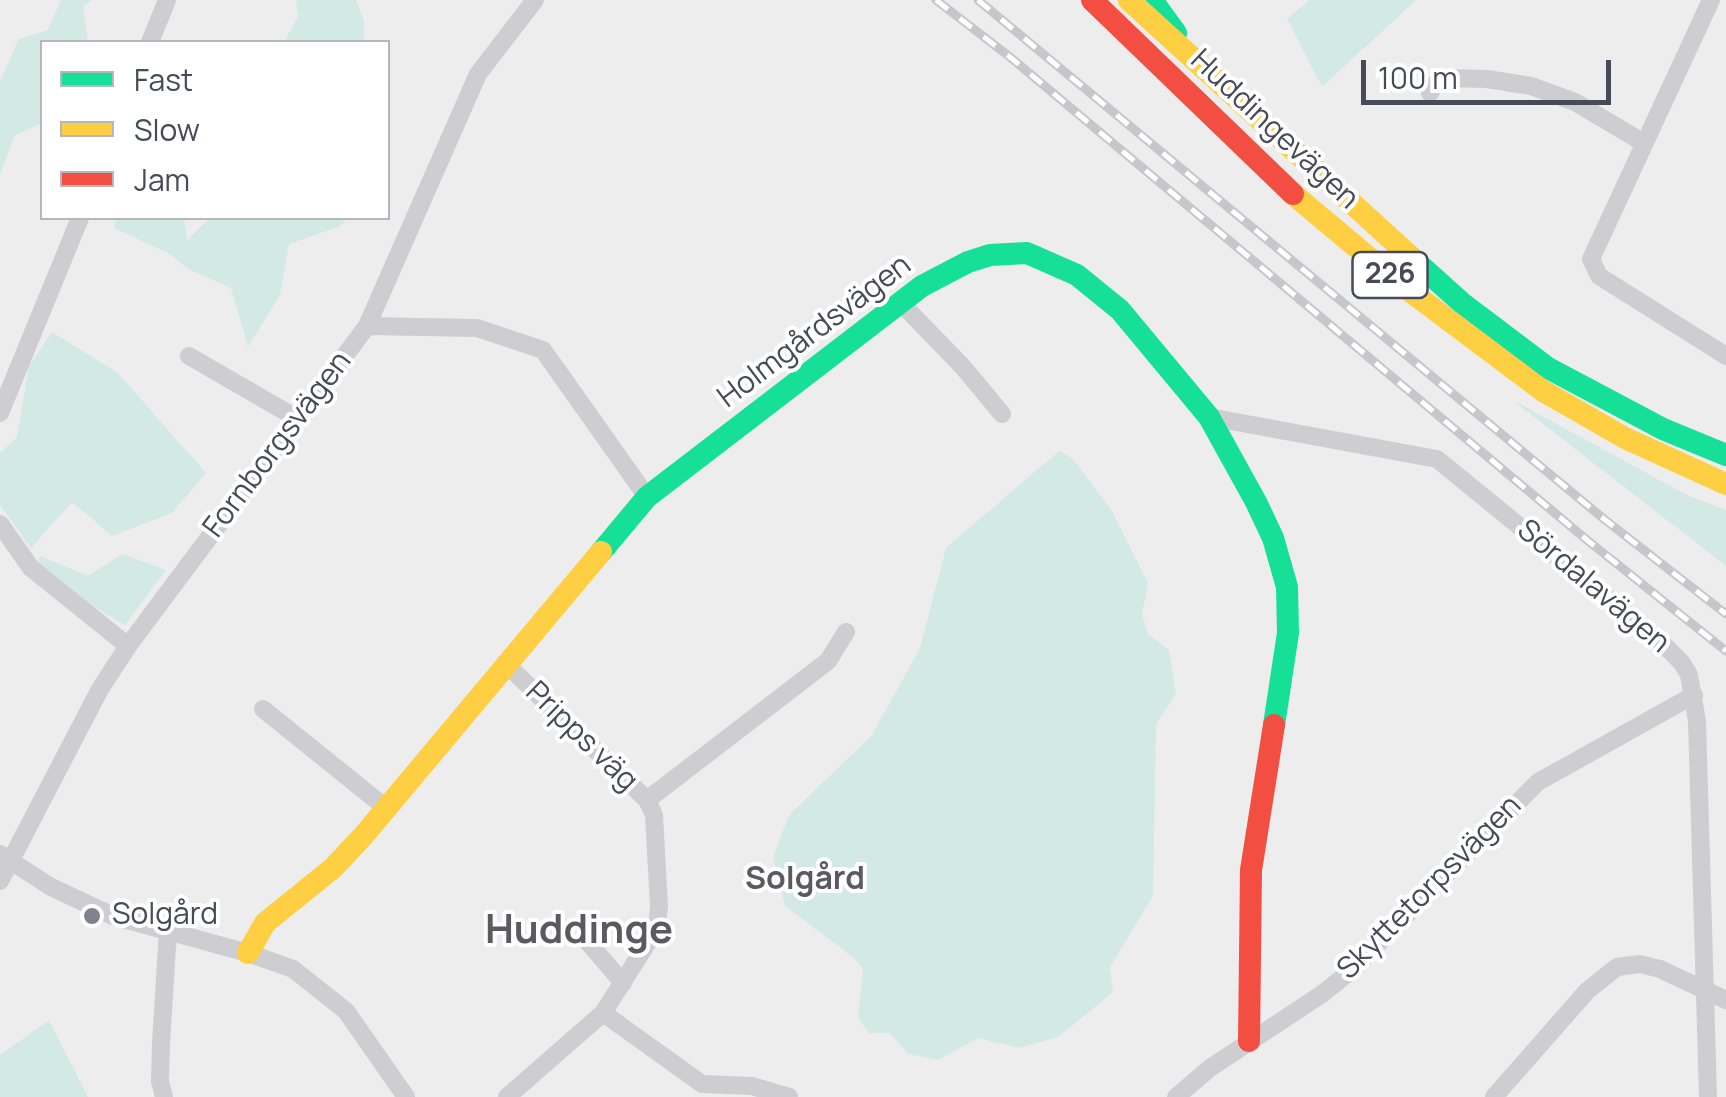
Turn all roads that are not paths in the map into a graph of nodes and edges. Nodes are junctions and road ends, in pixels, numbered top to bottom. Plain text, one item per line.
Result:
1 (167, 0) edge
2 (535, 0) edge
3 (1129, 0) edge
4 (1152, 0) edge
5 (1711, 0) edge
6 (1096, 2) edge
7 (151, 40) edge
8 (1197, 62) junction
9 (1430, 93) dead end
10 (1644, 143) junction
11 (79, 220) edge
12 (900, 302) junction
13 (367, 326) junction
14 (189, 356) dead end
15 (1726, 356) edge
16 (0, 413) edge
17 (1002, 414) dead end
18 (1209, 417) junction
19 (298, 418) junction
20 (1726, 456) edge
21 (1726, 484) edge
22 (647, 498) junction
23 (0, 524) edge
24 (846, 632) dead end
25 (128, 646) junction
26 (506, 663) junction
27 (1694, 695) junction
28 (263, 709) dead end
29 (647, 800) junction
30 (386, 808) junction
31 (6, 858) edge
32 (0, 881) edge
33 (168, 930) junction
34 (586, 940) dead end
35 (248, 952) junction
36 (624, 984) junction
37 (1706, 992) junction
38 (1726, 1000) edge
39 (603, 1013) junction
40 (1249, 1040) junction
41 (164, 1097) edge
42 (406, 1097) edge
43 (507, 1097) edge
44 (789, 1097) edge
45 (1176, 1097) edge
46 (1494, 1097) edge
47 (1708, 1097) edge

1 - 7 street
2 - 13 street, Fornborgsvägen
3 - 8 street, Huddingevägen / 226
4 - 8 street
5 - 10 street
6 - 21 street, Huddingevägen / 226
8 - 20 street, Huddingevägen / 226
9 - 10 street
10 - 15 street
11 - 16 street
12 - 17 street
12 - 18 street, Holmgårdsvägen
12 - 22 street, Holmgårdsvägen
13 - 19 street, Fornborgsvägen
13 - 22 street
14 - 19 street
18 - 27 street, Sördalavägen
18 - 40 street, Holmgårdsvägen
19 - 25 street, Fornborgsvägen
22 - 26 street, Holmgårdsvägen
23 - 25 street
24 - 29 street
25 - 31 street, Fornborgsvägen
26 - 29 street, Pripps väg
26 - 30 street, Holmgårdsvägen
27 - 37 street, Sördalavägen
27 - 40 street, Skyttetorpsvägen
28 - 30 street
29 - 36 street, Pripps väg
30 - 35 street, Holmgårdsvägen
31 - 32 street, Fornborgsvägen
31 - 33 street
33 - 35 street
33 - 41 street
34 - 36 street
35 - 42 street
36 - 39 street, Pripps väg
37 - 38 street
37 - 46 street
37 - 47 street, Sördalavägen
39 - 43 street, Pripps väg
39 - 44 street
40 - 45 street, Skyttetorpsvägen

